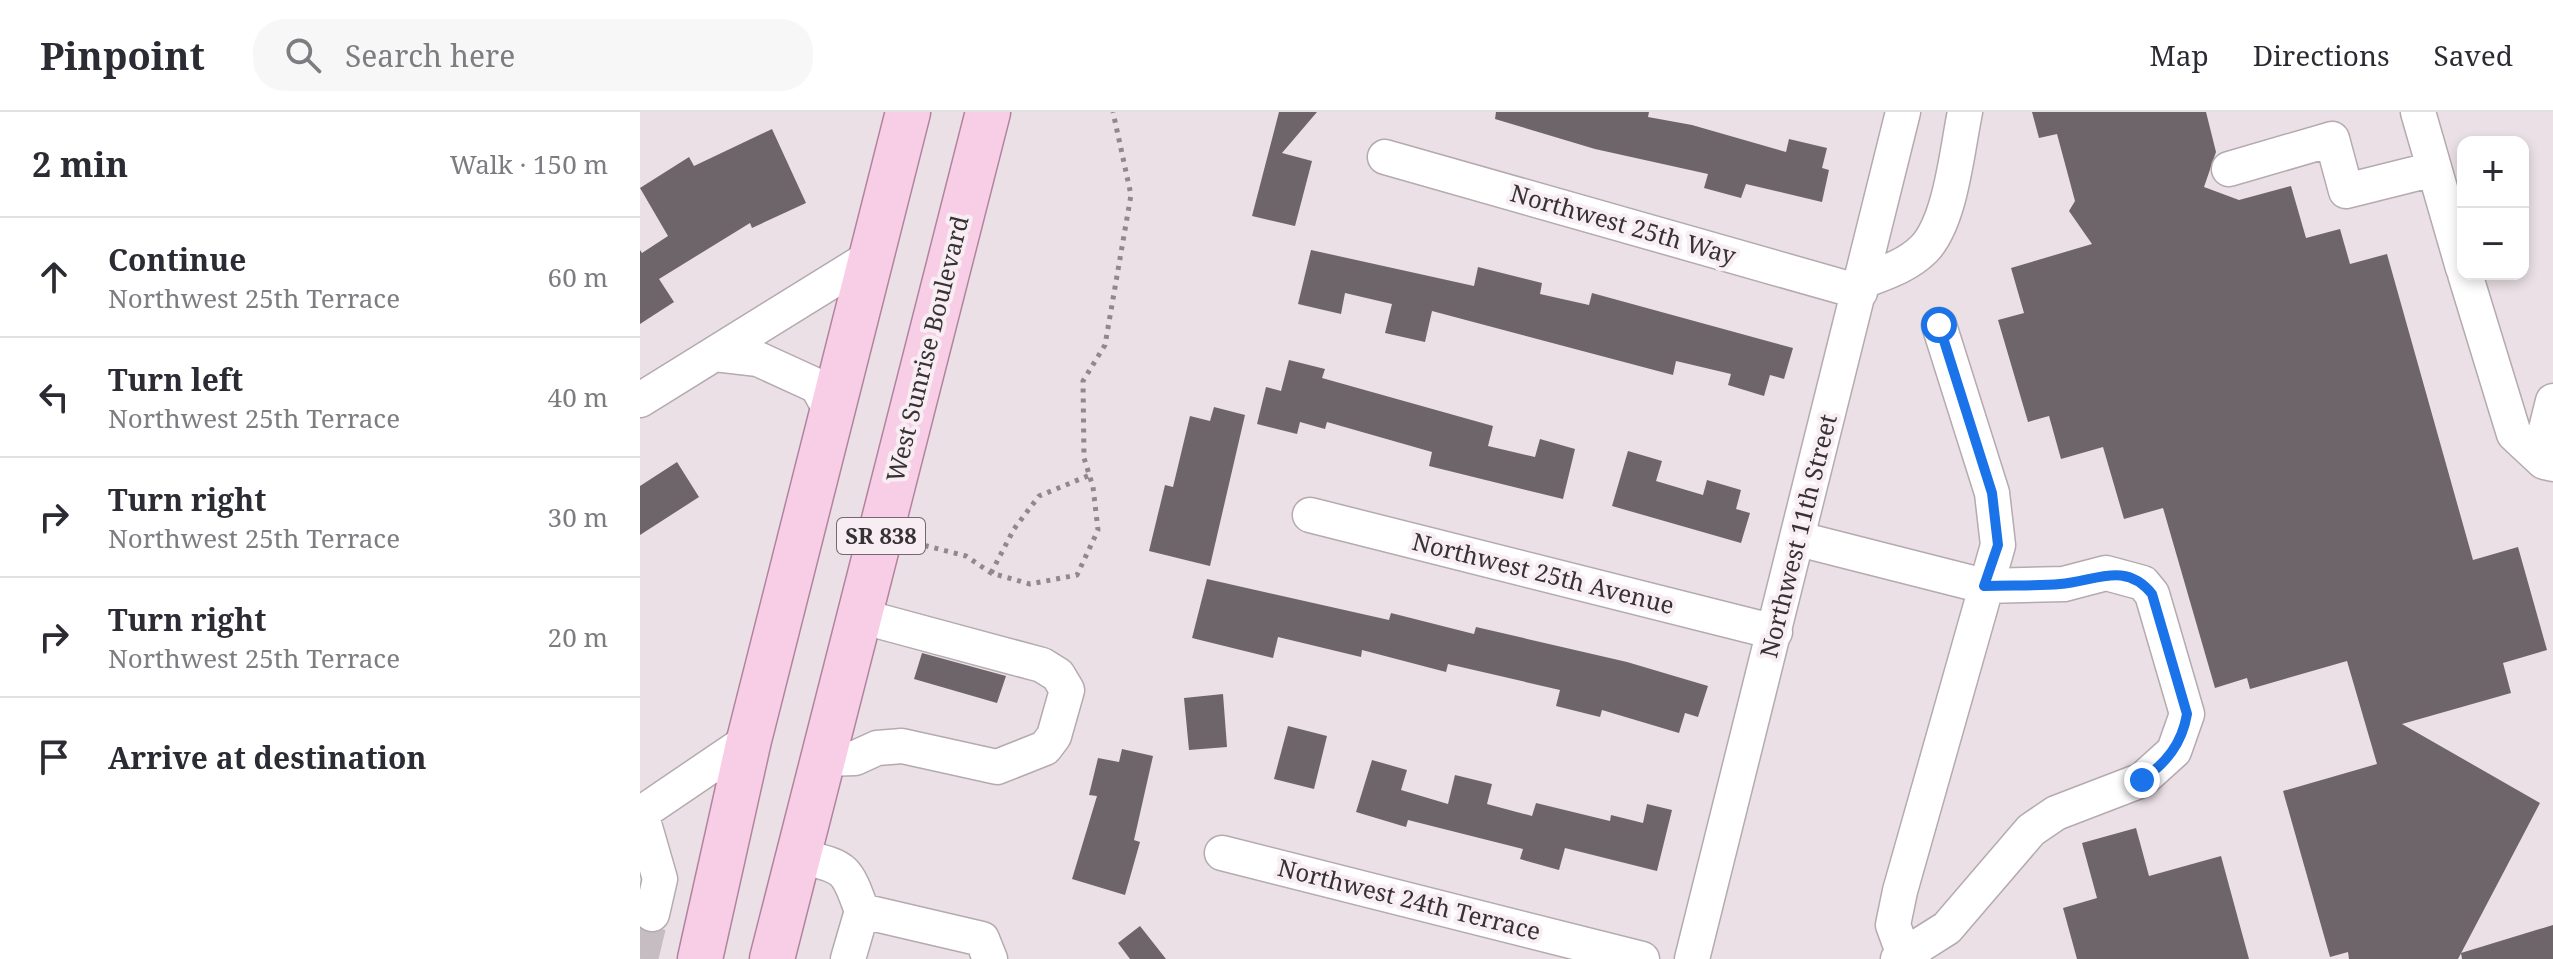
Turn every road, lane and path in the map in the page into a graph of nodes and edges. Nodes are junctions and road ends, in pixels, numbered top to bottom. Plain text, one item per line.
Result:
1 (908, 112) edge
2 (988, 112) edge
3 (1113, 112) edge
4 (1903, 112) edge
5 (1965, 112) edge
6 (2418, 112) edge
7 (1385, 157) dead end
8 (2229, 169) dead end
9 (2434, 169) junction
10 (2457, 248) edge
11 (869, 258) junction
12 (2467, 280) edge
13 (1862, 287) junction
14 (1939, 325) dead end
15 (715, 354) junction
16 (640, 400) edge
17 (2553, 401) edge
18 (832, 413) junction
19 (2546, 461) edge
20 (1090, 475) junction
21 (1310, 515) dead end
22 (1799, 539) junction
23 (915, 543) dead end
24 (991, 573) junction
25 (1984, 586) junction
26 (860, 616) junction
27 (1775, 632) junction
28 (749, 740) junction
29 (823, 759) junction
30 (640, 814) edge
31 (1222, 853) dead end
32 (799, 856) junction
33 (862, 911) junction
34 (652, 914) tunnel mouth
35 (1901, 957) edge
36 (700, 959) edge
37 (772, 959) edge
38 (848, 959) edge
39 (990, 959) edge
40 (1642, 959) edge
41 (1692, 959) edge

1 - 11 main road, SR 838
2 - 26 main road, West Sunrise Boulevard / SR 838
3 - 20 path
4 - 13 street, Northwest 11th Street
5 - 13 street
6 - 9 street
7 - 13 street, Northwest 25th Way
8 - 9 street
9 - 10 street
11 - 15 street
11 - 18 main road, SR 838
12 - 19 street
13 - 22 street, Northwest 11th Street
14 - 25 street
15 - 16 street
15 - 18 street
17 - 19 street
18 - 28 main road, SR 838
20 - 24 path
20 - 24 path
21 - 27 street, Northwest 25th Avenue
22 - 25 street
22 - 27 street, Northwest 11th Street
23 - 24 path
25 - 35 street
25 - 35 street
26 - 29 main road, West Sunrise Boulevard / SR 838
26 - 29 street
27 - 41 street, Northwest 11th Street
28 - 30 street
28 - 36 main road, SR 838
29 - 32 main road, West Sunrise Boulevard / SR 838
30 - 34 street
31 - 40 street, Northwest 24th Terrace
32 - 33 street
32 - 37 main road, West Sunrise Boulevard / SR 838
33 - 38 street
33 - 39 street

